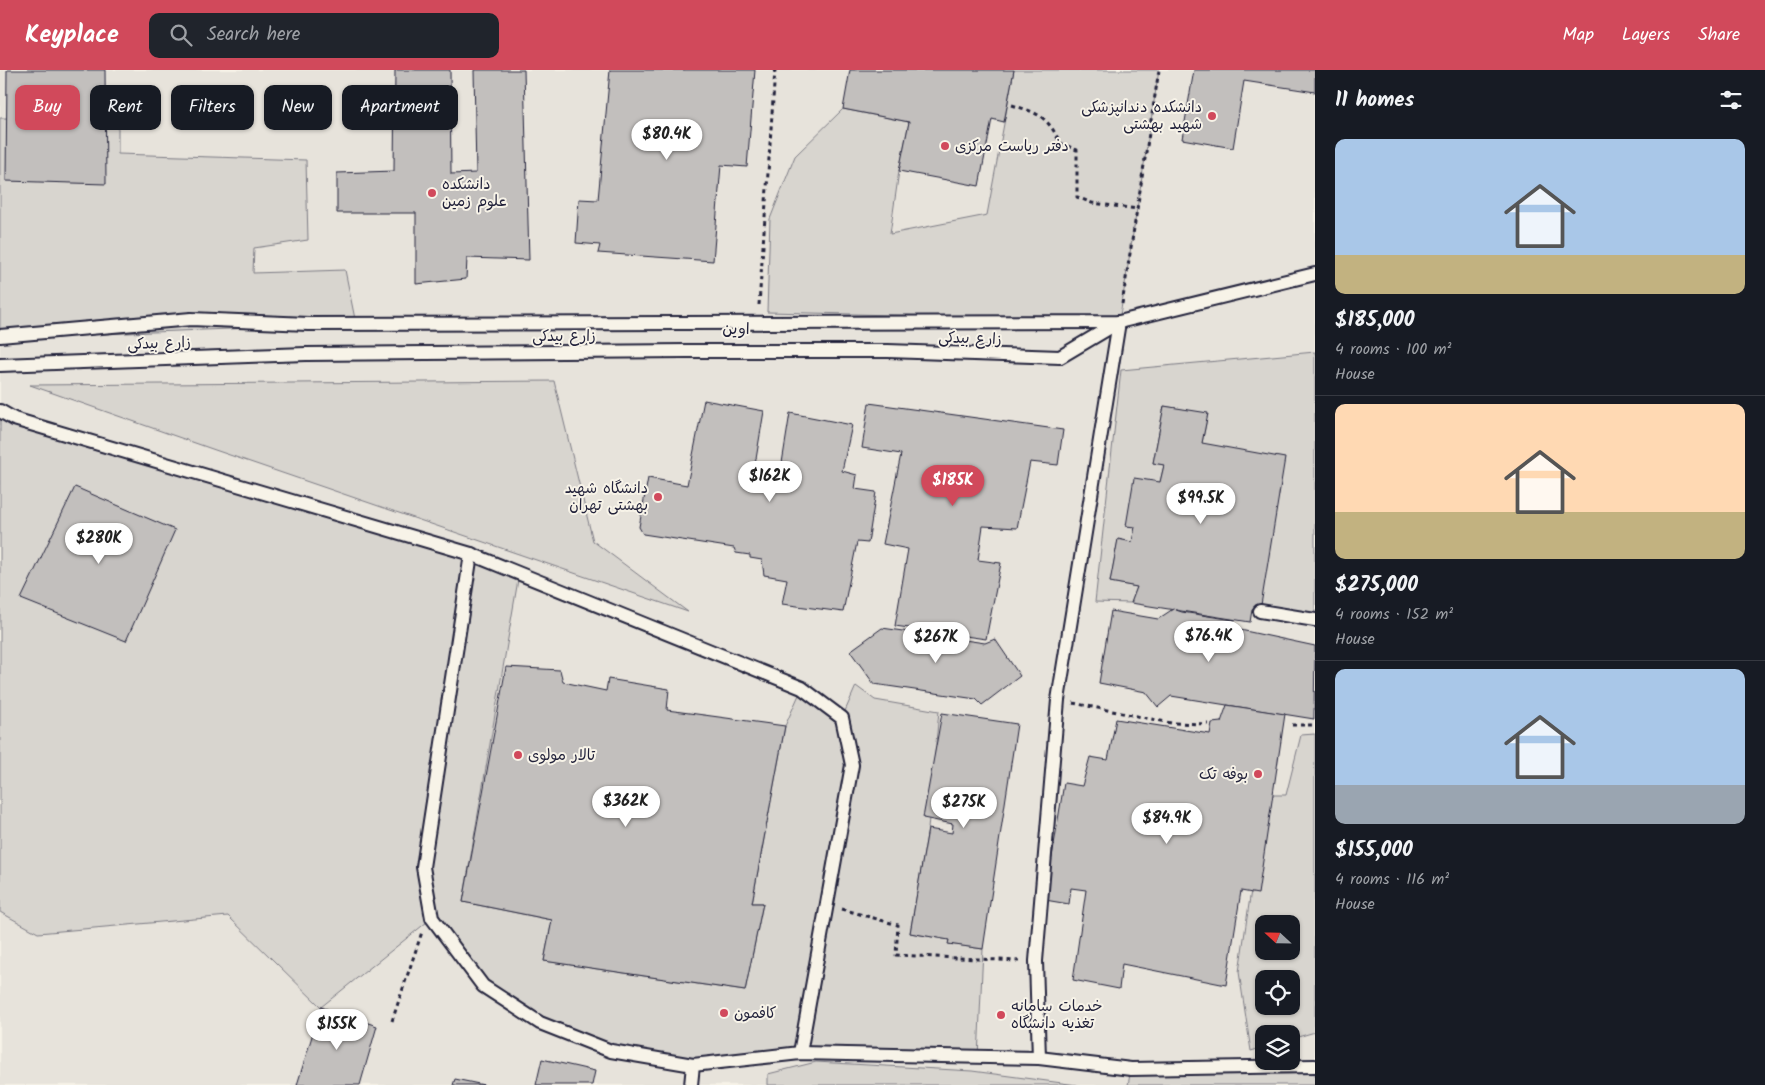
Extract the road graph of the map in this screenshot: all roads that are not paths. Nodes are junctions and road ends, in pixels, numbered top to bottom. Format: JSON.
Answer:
{"nodes":[{"id":1,"x":1315,"y":274,"type":"edge"},
{"id":2,"x":1119,"y":322,"type":"junction"},
{"id":3,"x":0,"y":336,"type":"edge"},
{"id":4,"x":0,"y":365,"type":"edge"},
{"id":5,"x":0,"y":411,"type":"edge"},
{"id":6,"x":471,"y":554,"type":"junction"},
{"id":7,"x":1260,"y":611,"type":"dead end"},
{"id":8,"x":1315,"y":620,"type":"edge"},
{"id":9,"x":800,"y":1054,"type":"junction"},
{"id":10,"x":1039,"y":1058,"type":"junction"},
{"id":11,"x":693,"y":1065,"type":"junction"},
{"id":12,"x":1315,"y":1066,"type":"edge"},
{"id":13,"x":691,"y":1085,"type":"edge"}],
"edges":[{"from":1,"to":2,"type":"lane","name":"زارع بیدکی"},
{"from":2,"to":3,"type":"lane","name":"زارع بیدکی"},
{"from":2,"to":4,"type":"lane","name":"زارع بیدکی"},
{"from":2,"to":10,"type":"lane"},
{"from":5,"to":6,"type":"lane"},
{"from":6,"to":9,"type":"lane"},
{"from":6,"to":11,"type":"lane"},
{"from":7,"to":8,"type":"lane"},
{"from":9,"to":10,"type":"lane"},
{"from":9,"to":11,"type":"lane"},
{"from":10,"to":12,"type":"lane"},
{"from":11,"to":13,"type":"lane"}]}
